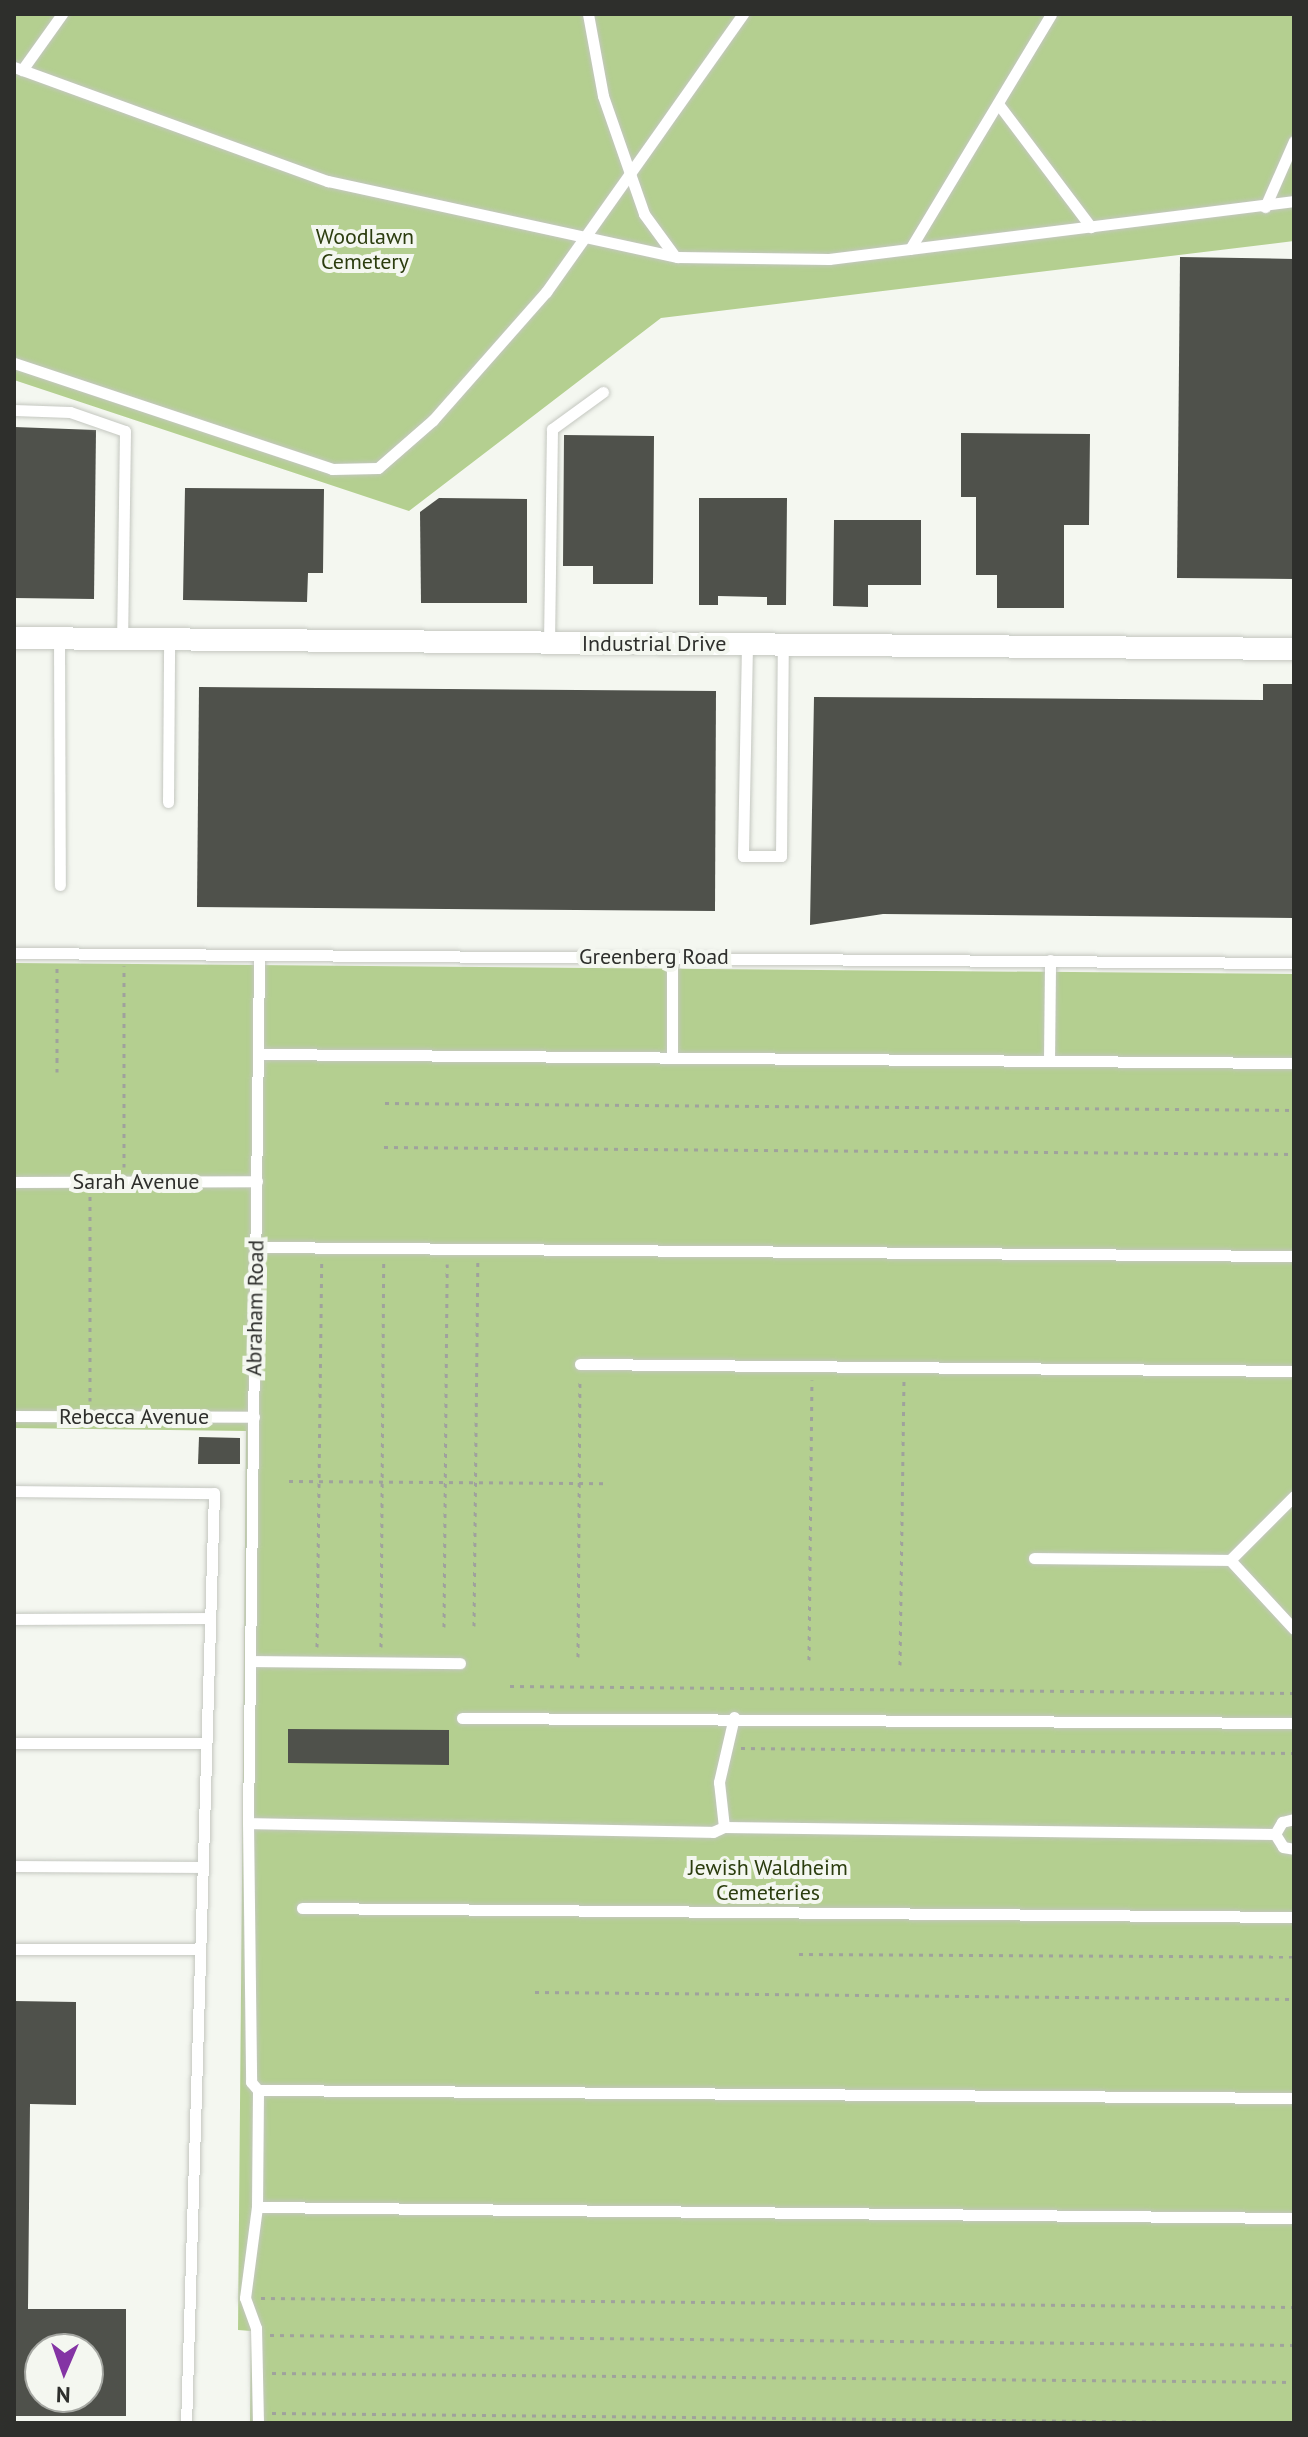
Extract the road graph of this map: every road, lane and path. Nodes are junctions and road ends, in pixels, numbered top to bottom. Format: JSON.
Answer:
{"nodes":[{"id":1,"x":62,"y":14,"type":"edge"},
{"id":2,"x":588,"y":14,"type":"edge"},
{"id":3,"x":743,"y":14,"type":"edge"},
{"id":4,"x":1051,"y":14,"type":"edge"},
{"id":5,"x":18,"y":68,"type":"edge"},
{"id":6,"x":999,"y":105,"type":"junction"},
{"id":7,"x":1294,"y":141,"type":"edge"},
{"id":8,"x":631,"y":178,"type":"junction"},
{"id":9,"x":1294,"y":201,"type":"edge"},
{"id":10,"x":1265,"y":207,"type":"junction"},
{"id":11,"x":1091,"y":227,"type":"junction"},
{"id":12,"x":583,"y":239,"type":"junction"},
{"id":13,"x":910,"y":249,"type":"junction"},
{"id":14,"x":677,"y":257,"type":"junction"},
{"id":15,"x":14,"y":363,"type":"edge"},
{"id":16,"x":603,"y":392,"type":"dead end"},
{"id":17,"x":14,"y":410,"type":"edge"},
{"id":18,"x":14,"y":638,"type":"edge"},
{"id":19,"x":59,"y":638,"type":"junction"},
{"id":20,"x":122,"y":639,"type":"junction"},
{"id":21,"x":169,"y":639,"type":"junction"},
{"id":22,"x":549,"y":643,"type":"junction"},
{"id":23,"x":747,"y":645,"type":"junction"},
{"id":24,"x":783,"y":645,"type":"junction"},
{"id":25,"x":1294,"y":649,"type":"edge"},
{"id":26,"x":168,"y":802,"type":"dead end"},
{"id":27,"x":60,"y":885,"type":"dead end"},
{"id":28,"x":14,"y":953,"type":"edge"},
{"id":29,"x":57,"y":953,"type":"junction"},
{"id":30,"x":124,"y":954,"type":"junction"},
{"id":31,"x":259,"y":955,"type":"junction"},
{"id":32,"x":672,"y":957,"type":"junction"},
{"id":33,"x":1050,"y":960,"type":"junction"},
{"id":34,"x":1294,"y":963,"type":"edge"},
{"id":35,"x":258,"y":1054,"type":"junction"},
{"id":36,"x":672,"y":1058,"type":"junction"},
{"id":37,"x":1049,"y":1061,"type":"junction"},
{"id":38,"x":1294,"y":1063,"type":"edge"},
{"id":39,"x":57,"y":1072,"type":"dead end"},
{"id":40,"x":385,"y":1103,"type":"dead end"},
{"id":41,"x":1294,"y":1110,"type":"edge"},
{"id":42,"x":384,"y":1147,"type":"dead end"},
{"id":43,"x":1294,"y":1154,"type":"edge"},
{"id":44,"x":257,"y":1181,"type":"junction"},
{"id":45,"x":14,"y":1182,"type":"edge"},
{"id":46,"x":89,"y":1182,"type":"junction"},
{"id":47,"x":124,"y":1183,"type":"junction"},
{"id":48,"x":256,"y":1247,"type":"junction"},
{"id":49,"x":322,"y":1247,"type":"junction"},
{"id":50,"x":384,"y":1248,"type":"junction"},
{"id":51,"x":447,"y":1249,"type":"junction"},
{"id":52,"x":478,"y":1249,"type":"junction"},
{"id":53,"x":1294,"y":1256,"type":"edge"},
{"id":54,"x":580,"y":1364,"type":"joint"},
{"id":55,"x":812,"y":1366,"type":"junction"},
{"id":56,"x":904,"y":1367,"type":"junction"},
{"id":57,"x":1294,"y":1371,"type":"edge"},
{"id":58,"x":14,"y":1416,"type":"edge"},
{"id":59,"x":87,"y":1416,"type":"junction"},
{"id":60,"x":254,"y":1417,"type":"junction"},
{"id":61,"x":289,"y":1481,"type":"dead end"},
{"id":62,"x":319,"y":1481,"type":"junction"},
{"id":63,"x":382,"y":1482,"type":"junction"},
{"id":64,"x":445,"y":1482,"type":"junction"},
{"id":65,"x":476,"y":1483,"type":"junction"},
{"id":66,"x":579,"y":1483,"type":"junction"},
{"id":67,"x":608,"y":1483,"type":"dead end"},
{"id":68,"x":14,"y":1491,"type":"edge"},
{"id":69,"x":1294,"y":1496,"type":"edge"},
{"id":70,"x":1034,"y":1558,"type":"dead end"},
{"id":71,"x":1230,"y":1560,"type":"junction"},
{"id":72,"x":210,"y":1618,"type":"junction"},
{"id":73,"x":14,"y":1619,"type":"edge"},
{"id":74,"x":474,"y":1626,"type":"dead end"},
{"id":75,"x":444,"y":1627,"type":"dead end"},
{"id":76,"x":1294,"y":1629,"type":"edge"},
{"id":77,"x":317,"y":1647,"type":"dead end"},
{"id":78,"x":578,"y":1657,"type":"dead end"},
{"id":79,"x":809,"y":1660,"type":"dead end"},
{"id":80,"x":253,"y":1661,"type":"junction"},
{"id":81,"x":381,"y":1662,"type":"junction"},
{"id":82,"x":460,"y":1663,"type":"dead end"},
{"id":83,"x":900,"y":1665,"type":"dead end"},
{"id":84,"x":510,"y":1686,"type":"dead end"},
{"id":85,"x":1294,"y":1693,"type":"edge"},
{"id":86,"x":734,"y":1717,"type":"junction"},
{"id":87,"x":462,"y":1718,"type":"dead end"},
{"id":88,"x":1294,"y":1723,"type":"edge"},
{"id":89,"x":14,"y":1743,"type":"edge"},
{"id":90,"x":206,"y":1743,"type":"junction"},
{"id":91,"x":725,"y":1748,"type":"junction"},
{"id":92,"x":1294,"y":1753,"type":"edge"},
{"id":93,"x":1294,"y":1819,"type":"edge"},
{"id":94,"x":248,"y":1823,"type":"junction"},
{"id":95,"x":724,"y":1827,"type":"junction"},
{"id":96,"x":1275,"y":1834,"type":"junction"},
{"id":97,"x":1294,"y":1849,"type":"edge"},
{"id":98,"x":14,"y":1866,"type":"edge"},
{"id":99,"x":202,"y":1867,"type":"junction"},
{"id":100,"x":302,"y":1908,"type":"dead end"},
{"id":101,"x":1294,"y":1917,"type":"edge"},
{"id":102,"x":14,"y":1949,"type":"edge"},
{"id":103,"x":200,"y":1949,"type":"junction"},
{"id":104,"x":799,"y":1954,"type":"dead end"},
{"id":105,"x":1294,"y":1957,"type":"edge"},
{"id":106,"x":535,"y":1992,"type":"dead end"},
{"id":107,"x":1294,"y":1999,"type":"edge"},
{"id":108,"x":258,"y":2090,"type":"junction"},
{"id":109,"x":1294,"y":2098,"type":"edge"},
{"id":110,"x":257,"y":2207,"type":"junction"},
{"id":111,"x":1294,"y":2218,"type":"edge"},
{"id":112,"x":245,"y":2298,"type":"junction"},
{"id":113,"x":1294,"y":2307,"type":"edge"},
{"id":114,"x":257,"y":2335,"type":"junction"},
{"id":115,"x":1294,"y":2345,"type":"edge"},
{"id":116,"x":257,"y":2373,"type":"junction"},
{"id":117,"x":1294,"y":2382,"type":"edge"},
{"id":118,"x":257,"y":2418,"type":"edge"},
{"id":119,"x":186,"y":2423,"type":"edge"},
{"id":120,"x":1294,"y":2423,"type":"edge"}],
"edges":[{"from":1,"to":5,"type":"lane"},
{"from":2,"to":8,"type":"lane"},
{"from":3,"to":8,"type":"lane"},
{"from":4,"to":6,"type":"lane"},
{"from":5,"to":12,"type":"lane"},
{"from":6,"to":11,"type":"lane"},
{"from":6,"to":13,"type":"lane"},
{"from":7,"to":10,"type":"lane"},
{"from":8,"to":12,"type":"lane"},
{"from":8,"to":14,"type":"lane"},
{"from":9,"to":10,"type":"lane"},
{"from":10,"to":11,"type":"lane"},
{"from":11,"to":13,"type":"lane"},
{"from":12,"to":14,"type":"lane"},
{"from":12,"to":15,"type":"lane"},
{"from":13,"to":14,"type":"lane"},
{"from":16,"to":22,"type":"lane"},
{"from":17,"to":20,"type":"lane"},
{"from":18,"to":19,"type":"street","name":"Industrial Drive"},
{"from":19,"to":20,"type":"street","name":"Industrial Drive"},
{"from":19,"to":27,"type":"lane"},
{"from":20,"to":21,"type":"street","name":"Industrial Drive"},
{"from":21,"to":22,"type":"street","name":"Industrial Drive"},
{"from":21,"to":26,"type":"lane"},
{"from":22,"to":23,"type":"street","name":"Industrial Drive"},
{"from":23,"to":24,"type":"street","name":"Industrial Drive"},
{"from":23,"to":24,"type":"lane"},
{"from":24,"to":25,"type":"street","name":"Industrial Drive"},
{"from":28,"to":29,"type":"lane","name":"Greenberg Road"},
{"from":29,"to":30,"type":"lane","name":"Greenberg Road"},
{"from":29,"to":39,"type":"path"},
{"from":30,"to":31,"type":"lane","name":"Greenberg Road"},
{"from":30,"to":47,"type":"path"},
{"from":31,"to":32,"type":"lane","name":"Greenberg Road"},
{"from":31,"to":35,"type":"lane","name":"Abraham Road"},
{"from":32,"to":33,"type":"lane","name":"Greenberg Road"},
{"from":32,"to":36,"type":"lane"},
{"from":33,"to":34,"type":"lane","name":"Greenberg Road"},
{"from":33,"to":37,"type":"lane"},
{"from":35,"to":36,"type":"lane"},
{"from":35,"to":44,"type":"lane","name":"Abraham Road"},
{"from":36,"to":37,"type":"lane"},
{"from":37,"to":38,"type":"lane"},
{"from":40,"to":41,"type":"path"},
{"from":42,"to":43,"type":"path"},
{"from":44,"to":47,"type":"lane","name":"Sarah Avenue"},
{"from":44,"to":48,"type":"lane","name":"Abraham Road"},
{"from":45,"to":46,"type":"lane","name":"Sarah Avenue"},
{"from":46,"to":47,"type":"lane","name":"Sarah Avenue"},
{"from":46,"to":59,"type":"path"},
{"from":48,"to":49,"type":"lane"},
{"from":48,"to":60,"type":"lane","name":"Abraham Road"},
{"from":49,"to":50,"type":"lane"},
{"from":49,"to":62,"type":"path"},
{"from":50,"to":51,"type":"lane"},
{"from":50,"to":63,"type":"path"},
{"from":51,"to":52,"type":"lane"},
{"from":51,"to":64,"type":"path"},
{"from":52,"to":53,"type":"lane"},
{"from":52,"to":65,"type":"path"},
{"from":54,"to":55,"type":"lane"},
{"from":54,"to":66,"type":"path"},
{"from":55,"to":56,"type":"lane"},
{"from":55,"to":79,"type":"path"},
{"from":56,"to":57,"type":"lane"},
{"from":56,"to":83,"type":"path"},
{"from":58,"to":59,"type":"lane","name":"Rebecca Avenue"},
{"from":59,"to":60,"type":"lane","name":"Rebecca Avenue"},
{"from":60,"to":80,"type":"lane","name":"Abraham Road"},
{"from":61,"to":62,"type":"path"},
{"from":62,"to":63,"type":"path"},
{"from":62,"to":77,"type":"path"},
{"from":63,"to":64,"type":"path"},
{"from":63,"to":81,"type":"path"},
{"from":64,"to":65,"type":"path"},
{"from":64,"to":75,"type":"path"},
{"from":65,"to":66,"type":"path"},
{"from":65,"to":74,"type":"path"},
{"from":66,"to":67,"type":"path"},
{"from":66,"to":78,"type":"path"},
{"from":68,"to":72,"type":"lane"},
{"from":69,"to":71,"type":"lane"},
{"from":70,"to":71,"type":"lane"},
{"from":71,"to":76,"type":"lane"},
{"from":72,"to":73,"type":"lane"},
{"from":72,"to":90,"type":"lane"},
{"from":80,"to":81,"type":"lane"},
{"from":80,"to":94,"type":"lane","name":"Abraham Road"},
{"from":81,"to":82,"type":"lane"},
{"from":84,"to":85,"type":"path"},
{"from":86,"to":87,"type":"lane"},
{"from":86,"to":88,"type":"lane"},
{"from":86,"to":91,"type":"lane"},
{"from":89,"to":90,"type":"lane"},
{"from":90,"to":99,"type":"lane"},
{"from":91,"to":92,"type":"path"},
{"from":91,"to":95,"type":"lane"},
{"from":93,"to":96,"type":"lane"},
{"from":94,"to":95,"type":"lane"},
{"from":94,"to":108,"type":"lane","name":"Abraham Road"},
{"from":95,"to":96,"type":"lane"},
{"from":96,"to":97,"type":"lane"},
{"from":98,"to":99,"type":"lane"},
{"from":99,"to":103,"type":"lane"},
{"from":100,"to":101,"type":"lane"},
{"from":102,"to":103,"type":"lane"},
{"from":103,"to":119,"type":"lane"},
{"from":104,"to":105,"type":"path"},
{"from":106,"to":107,"type":"path"},
{"from":108,"to":109,"type":"lane"},
{"from":108,"to":110,"type":"lane","name":"Abraham Road"},
{"from":110,"to":111,"type":"lane"},
{"from":110,"to":112,"type":"lane","name":"Abraham Road"},
{"from":112,"to":113,"type":"path"},
{"from":112,"to":114,"type":"lane"},
{"from":114,"to":115,"type":"path"},
{"from":114,"to":116,"type":"lane"},
{"from":116,"to":117,"type":"path"},
{"from":116,"to":118,"type":"lane"},
{"from":118,"to":120,"type":"path"}]}
